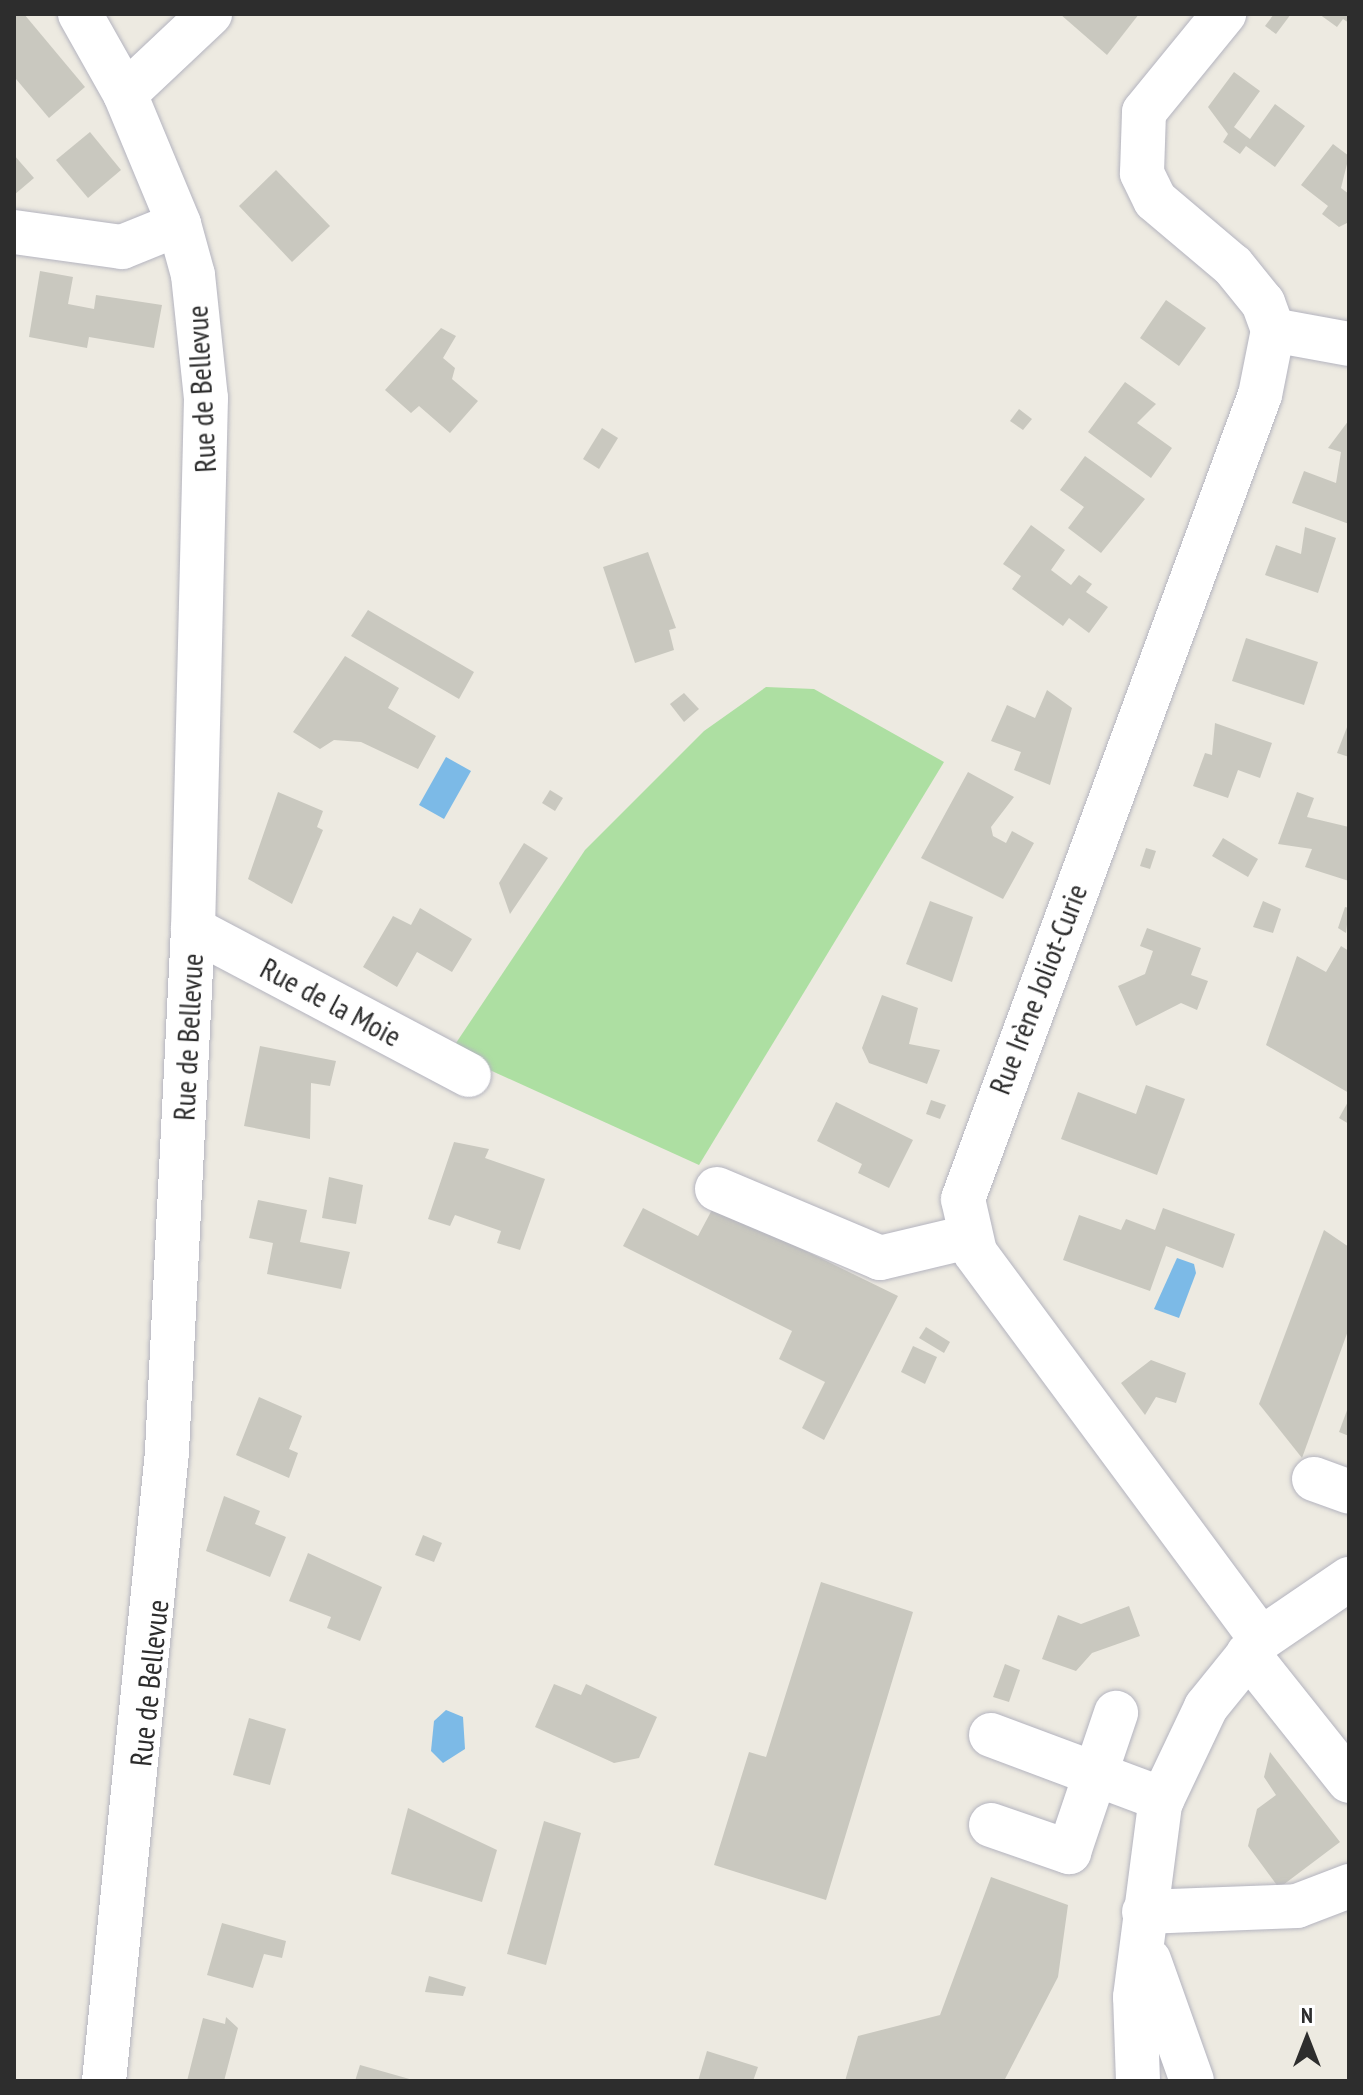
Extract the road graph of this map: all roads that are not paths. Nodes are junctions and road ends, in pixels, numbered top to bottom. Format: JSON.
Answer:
{"nodes":[{"id":1,"x":80,"y":14,"type":"edge"},
{"id":2,"x":210,"y":14,"type":"edge"},
{"id":3,"x":1214,"y":17,"type":"edge"},
{"id":4,"x":125,"y":94,"type":"junction"},
{"id":5,"x":179,"y":224,"type":"junction"},
{"id":6,"x":14,"y":232,"type":"edge"},
{"id":7,"x":1273,"y":330,"type":"junction"},
{"id":8,"x":1349,"y":344,"type":"edge"},
{"id":9,"x":193,"y":929,"type":"junction"},
{"id":10,"x":469,"y":1075,"type":"dead end"},
{"id":11,"x":717,"y":1189,"type":"dead end"},
{"id":12,"x":968,"y":1237,"type":"junction"},
{"id":13,"x":1349,"y":1579,"type":"edge"},
{"id":14,"x":1254,"y":1646,"type":"junction"},
{"id":15,"x":1116,"y":1713,"type":"dead end"},
{"id":16,"x":991,"y":1735,"type":"dead end"},
{"id":17,"x":1096,"y":1775,"type":"junction"},
{"id":18,"x":1349,"y":1781,"type":"edge"},
{"id":19,"x":1162,"y":1799,"type":"junction"},
{"id":20,"x":991,"y":1825,"type":"dead end"},
{"id":21,"x":1349,"y":1886,"type":"edge"},
{"id":22,"x":1144,"y":1927,"type":"junction"},
{"id":23,"x":104,"y":2081,"type":"edge"},
{"id":24,"x":1138,"y":2081,"type":"edge"},
{"id":25,"x":1192,"y":2081,"type":"edge"}],
"edges":[{"from":1,"to":4,"type":"street","name":"Rue de Bellevue"},
{"from":2,"to":4,"type":"street"},
{"from":3,"to":7,"type":"street"},
{"from":4,"to":5,"type":"street","name":"Rue de Bellevue"},
{"from":5,"to":6,"type":"street"},
{"from":5,"to":9,"type":"street","name":"Rue de Bellevue"},
{"from":7,"to":8,"type":"street"},
{"from":7,"to":12,"type":"street","name":"Rue Irène Joliot-Curie"},
{"from":9,"to":10,"type":"street","name":"Rue de la Moie"},
{"from":9,"to":23,"type":"street","name":"Rue de Bellevue"},
{"from":11,"to":12,"type":"street"},
{"from":12,"to":14,"type":"street","name":"Rue Irène Joliot-Curie"},
{"from":13,"to":14,"type":"street"},
{"from":14,"to":18,"type":"street","name":"Rue Irène Joliot-Curie"},
{"from":14,"to":19,"type":"street"},
{"from":15,"to":17,"type":"street"},
{"from":16,"to":17,"type":"street"},
{"from":17,"to":19,"type":"street"},
{"from":17,"to":20,"type":"street"},
{"from":19,"to":22,"type":"street"},
{"from":21,"to":22,"type":"street"},
{"from":22,"to":24,"type":"street"},
{"from":22,"to":25,"type":"street"}]}
